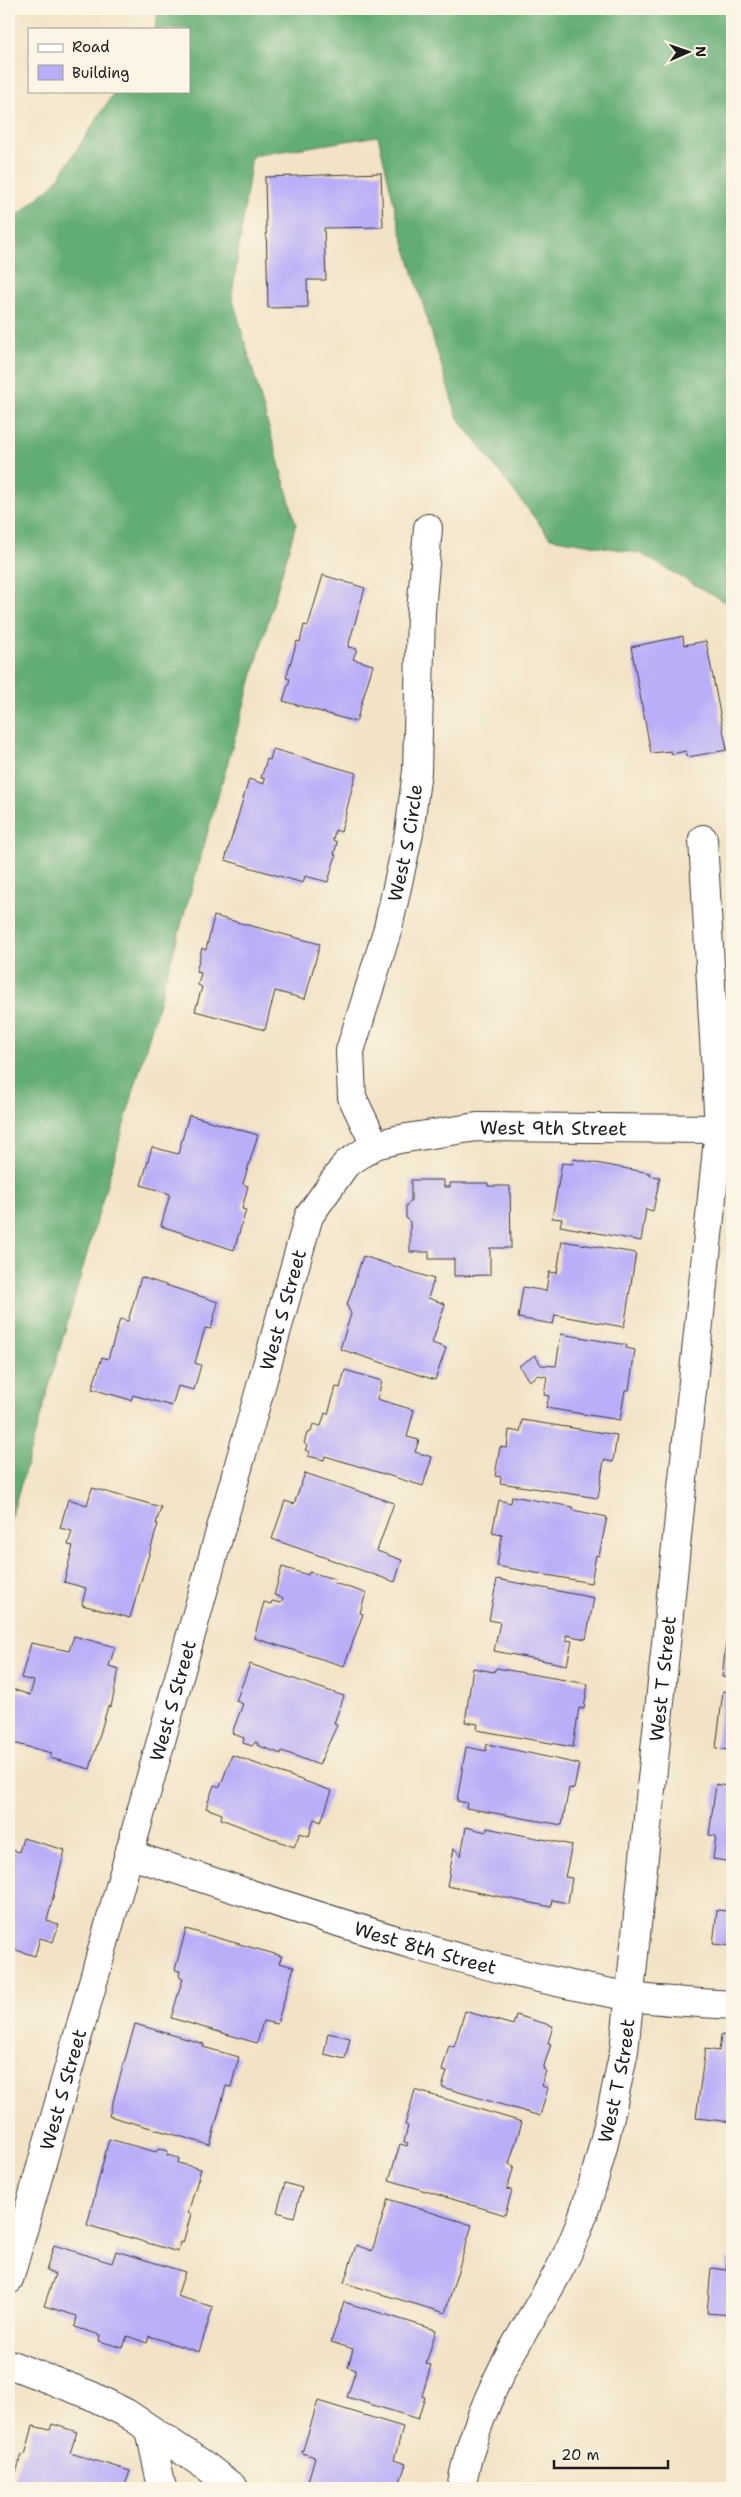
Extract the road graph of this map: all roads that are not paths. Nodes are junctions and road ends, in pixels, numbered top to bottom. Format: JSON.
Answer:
{"nodes":[{"id":1,"x":428,"y":528,"type":"dead end"},
{"id":2,"x":703,"y":839,"type":"dead end"},
{"id":3,"x":726,"y":1127,"type":"edge"},
{"id":4,"x":375,"y":1145,"type":"junction"},
{"id":5,"x":128,"y":1854,"type":"junction"},
{"id":6,"x":628,"y":1996,"type":"junction"},
{"id":7,"x":732,"y":2005,"type":"edge"},
{"id":8,"x":9,"y":2280,"type":"edge"},
{"id":9,"x":9,"y":2364,"type":"edge"},
{"id":10,"x":150,"y":2430,"type":"junction"},
{"id":11,"x":162,"y":2488,"type":"edge"},
{"id":12,"x":234,"y":2488,"type":"edge"},
{"id":13,"x":461,"y":2488,"type":"edge"}],
"edges":[{"from":1,"to":4,"type":"street","name":"West S Circle"},
{"from":2,"to":3,"type":"street","name":"West T Street"},
{"from":3,"to":4,"type":"street","name":"West 9th Street"},
{"from":3,"to":6,"type":"street","name":"West T Street"},
{"from":4,"to":5,"type":"street","name":"West S Street"},
{"from":5,"to":6,"type":"street","name":"West 8th Street"},
{"from":5,"to":8,"type":"street","name":"West S Street"},
{"from":6,"to":7,"type":"street","name":"West 8th Street"},
{"from":6,"to":13,"type":"street","name":"West T Street"},
{"from":9,"to":10,"type":"street"},
{"from":10,"to":11,"type":"street"},
{"from":10,"to":12,"type":"street"}]}
